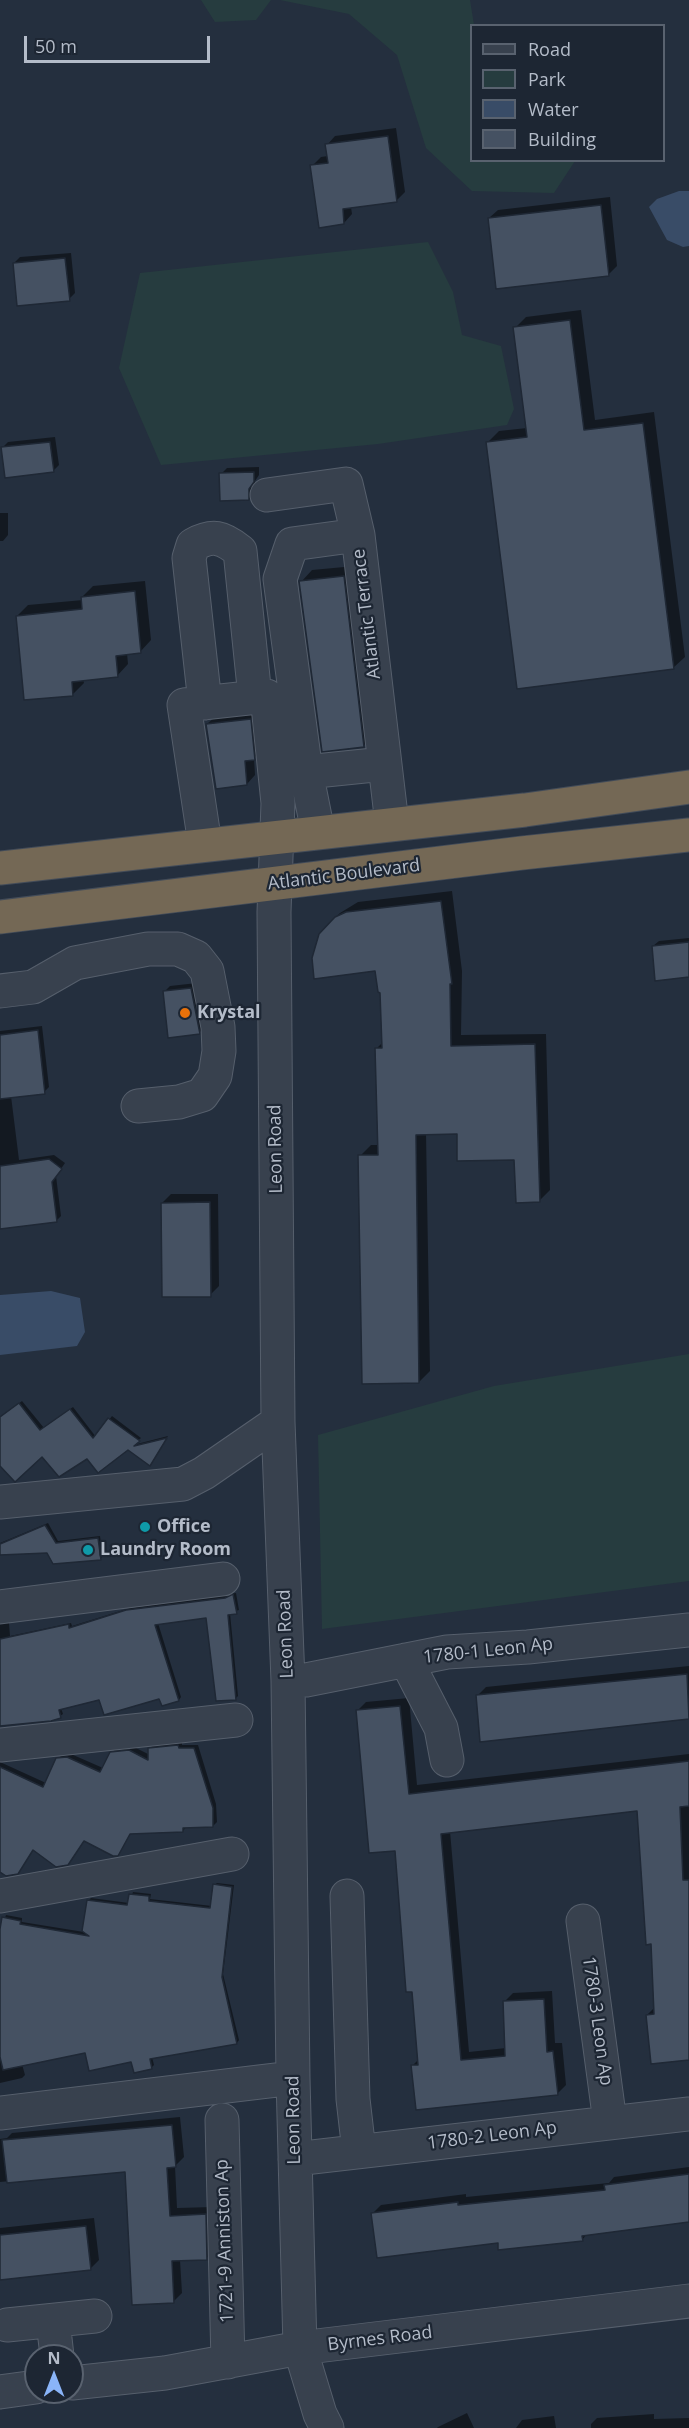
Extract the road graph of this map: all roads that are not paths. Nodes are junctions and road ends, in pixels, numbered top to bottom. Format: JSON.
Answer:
{"nodes":[{"id":1,"x":267,"y":495,"type":"dead end"},
{"id":2,"x":358,"y":535,"type":"junction"},
{"id":3,"x":292,"y":544,"type":"junction"},
{"id":4,"x":240,"y":551,"type":"junction"},
{"id":5,"x":255,"y":697,"type":"junction"},
{"id":6,"x":205,"y":703,"type":"junction"},
{"id":7,"x":384,"y":764,"type":"junction"},
{"id":8,"x":306,"y":772,"type":"junction"},
{"id":9,"x":689,"y":787,"type":"edge"},
{"id":10,"x":392,"y":824,"type":"junction"},
{"id":11,"x":318,"y":832,"type":"junction"},
{"id":12,"x":689,"y":835,"type":"edge"},
{"id":13,"x":276,"y":837,"type":"junction"},
{"id":14,"x":204,"y":844,"type":"junction"},
{"id":15,"x":0,"y":868,"type":"edge"},
{"id":16,"x":275,"y":884,"type":"junction"},
{"id":17,"x":0,"y":916,"type":"edge"},
{"id":18,"x":0,"y":991,"type":"edge"},
{"id":19,"x":138,"y":1106,"type":"dead end"},
{"id":20,"x":278,"y":1422,"type":"junction"},
{"id":21,"x":0,"y":1502,"type":"edge"},
{"id":22,"x":223,"y":1579,"type":"dead end"},
{"id":23,"x":0,"y":1607,"type":"edge"},
{"id":24,"x":689,"y":1630,"type":"edge"},
{"id":25,"x":406,"y":1660,"type":"junction"},
{"id":26,"x":288,"y":1681,"type":"junction"},
{"id":27,"x":236,"y":1720,"type":"dead end"},
{"id":28,"x":0,"y":1745,"type":"edge"},
{"id":29,"x":447,"y":1760,"type":"dead end"},
{"id":30,"x":232,"y":1854,"type":"dead end"},
{"id":31,"x":0,"y":1896,"type":"edge"},
{"id":32,"x":347,"y":1896,"type":"dead end"},
{"id":33,"x":583,"y":1921,"type":"dead end"},
{"id":34,"x":293,"y":2078,"type":"junction"},
{"id":35,"x":0,"y":2113,"type":"edge"},
{"id":36,"x":689,"y":2114,"type":"edge"},
{"id":37,"x":222,"y":2120,"type":"dead end"},
{"id":38,"x":610,"y":2122,"type":"junction"},
{"id":39,"x":359,"y":2151,"type":"junction"},
{"id":40,"x":295,"y":2159,"type":"junction"},
{"id":41,"x":689,"y":2301,"type":"edge"},
{"id":42,"x":95,"y":2316,"type":"dead end"},
{"id":43,"x":53,"y":2320,"type":"junction"},
{"id":44,"x":7,"y":2325,"type":"dead end"},
{"id":45,"x":56,"y":2344,"type":"edge"},
{"id":46,"x":300,"y":2348,"type":"junction"},
{"id":47,"x":228,"y":2362,"type":"junction"},
{"id":48,"x":84,"y":2382,"type":"edge"},
{"id":49,"x":24,"y":2389,"type":"edge"},
{"id":50,"x":0,"y":2392,"type":"edge"},
{"id":51,"x":327,"y":2428,"type":"edge"}],
"edges":[{"from":1,"to":2,"type":"street","name":"Atlantic Terrace"},
{"from":2,"to":3,"type":"street"},
{"from":2,"to":7,"type":"street","name":"Atlantic Terrace"},
{"from":3,"to":4,"type":"street"},
{"from":3,"to":8,"type":"street"},
{"from":4,"to":5,"type":"street"},
{"from":4,"to":6,"type":"street"},
{"from":5,"to":6,"type":"street"},
{"from":5,"to":13,"type":"street","name":"Leon Road"},
{"from":6,"to":14,"type":"street"},
{"from":7,"to":8,"type":"street"},
{"from":7,"to":10,"type":"street","name":"Atlantic Terrace"},
{"from":8,"to":11,"type":"street"},
{"from":9,"to":10,"type":"highway"},
{"from":10,"to":11,"type":"highway"},
{"from":11,"to":13,"type":"highway"},
{"from":12,"to":16,"type":"highway","name":"Atlantic Boulevard"},
{"from":13,"to":14,"type":"highway"},
{"from":13,"to":16,"type":"street","name":"Leon Road"},
{"from":14,"to":15,"type":"highway"},
{"from":16,"to":17,"type":"highway","name":"Atlantic Boulevard"},
{"from":16,"to":20,"type":"street","name":"Leon Road"},
{"from":18,"to":19,"type":"street"},
{"from":20,"to":21,"type":"street"},
{"from":20,"to":26,"type":"street","name":"Leon Road"},
{"from":22,"to":23,"type":"street"},
{"from":24,"to":25,"type":"street","name":"1780-1 Leon Ap"},
{"from":25,"to":26,"type":"street","name":"1780-1 Leon Ap"},
{"from":25,"to":29,"type":"street"},
{"from":26,"to":34,"type":"street","name":"Leon Road"},
{"from":27,"to":28,"type":"street"},
{"from":30,"to":31,"type":"street"},
{"from":32,"to":39,"type":"street"},
{"from":33,"to":38,"type":"street","name":"1780-3 Leon Ap"},
{"from":34,"to":35,"type":"street"},
{"from":34,"to":40,"type":"street","name":"Leon Road"},
{"from":36,"to":38,"type":"street","name":"1780-2 Leon Ap"},
{"from":37,"to":47,"type":"street","name":"1721-9 Anniston Ap"},
{"from":38,"to":39,"type":"street","name":"1780-2 Leon Ap"},
{"from":39,"to":40,"type":"street","name":"1780-2 Leon Ap"},
{"from":40,"to":46,"type":"street","name":"Leon Road"},
{"from":41,"to":46,"type":"street","name":"Byrnes Road"},
{"from":42,"to":43,"type":"street"},
{"from":43,"to":44,"type":"street"},
{"from":43,"to":45,"type":"street"},
{"from":46,"to":47,"type":"street","name":"Byrnes Road"},
{"from":46,"to":51,"type":"street","name":"Leon Road"},
{"from":47,"to":48,"type":"street","name":"Byrnes Road"},
{"from":49,"to":50,"type":"street"}]}
